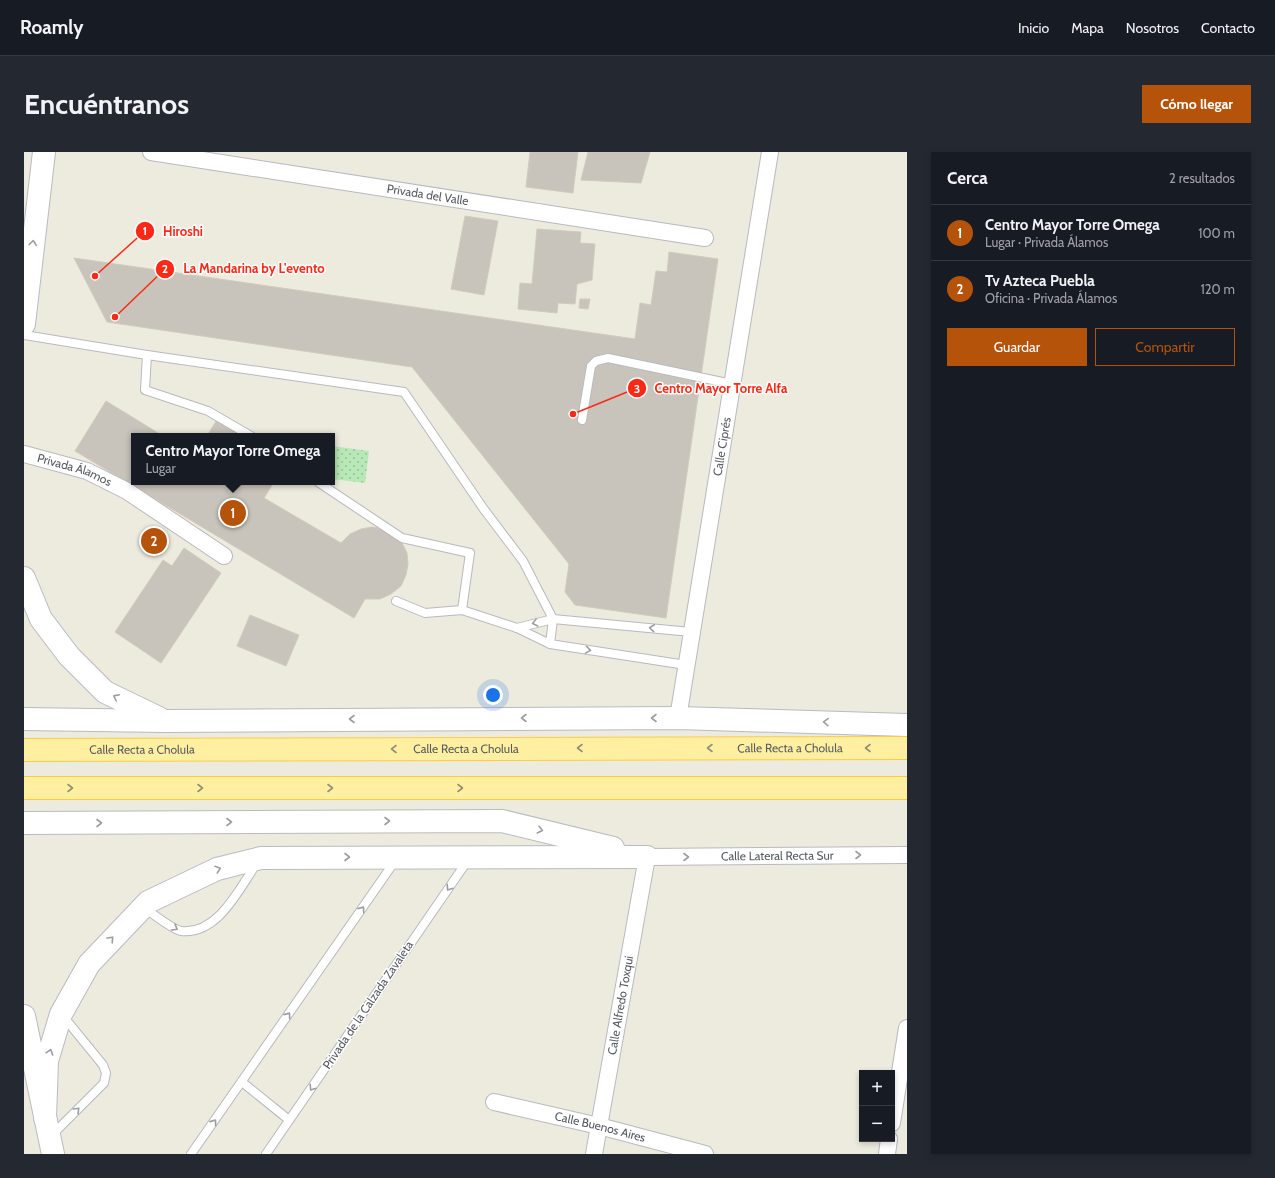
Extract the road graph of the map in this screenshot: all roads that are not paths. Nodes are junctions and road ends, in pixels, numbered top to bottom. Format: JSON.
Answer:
{"nodes":[{"id":1,"x":44,"y":152,"type":"edge"},
{"id":2,"x":151,"y":152,"type":"edge"},
{"id":3,"x":770,"y":152,"type":"edge"},
{"id":4,"x":705,"y":238,"type":"dead end"},
{"id":5,"x":24,"y":324,"type":"edge"},
{"id":6,"x":24,"y":336,"type":"edge"},
{"id":7,"x":147,"y":355,"type":"junction"},
{"id":8,"x":732,"y":384,"type":"junction"},
{"id":9,"x":582,"y":420,"type":"dead end"},
{"id":10,"x":246,"y":433,"type":"edge"},
{"id":11,"x":24,"y":454,"type":"edge"},
{"id":12,"x":322,"y":485,"type":"edge"},
{"id":13,"x":224,"y":556,"type":"dead end"},
{"id":14,"x":24,"y":578,"type":"edge"},
{"id":15,"x":396,"y":601,"type":"dead end"},
{"id":16,"x":462,"y":610,"type":"junction"},
{"id":17,"x":553,"y":619,"type":"junction"},
{"id":18,"x":517,"y":628,"type":"junction"},
{"id":19,"x":691,"y":632,"type":"junction"},
{"id":20,"x":550,"y":644,"type":"junction"},
{"id":21,"x":686,"y":665,"type":"junction"},
{"id":22,"x":678,"y":718,"type":"junction"},
{"id":23,"x":27,"y":719,"type":"edge"},
{"id":24,"x":164,"y":721,"type":"junction"},
{"id":25,"x":907,"y":725,"type":"edge"},
{"id":26,"x":907,"y":748,"type":"edge"},
{"id":27,"x":27,"y":750,"type":"edge"},
{"id":28,"x":28,"y":788,"type":"edge"},
{"id":29,"x":907,"y":788,"type":"edge"},
{"id":30,"x":28,"y":823,"type":"edge"},
{"id":31,"x":907,"y":855,"type":"edge"},
{"id":32,"x":471,"y":856,"type":"junction"},
{"id":33,"x":398,"y":857,"type":"junction"},
{"id":34,"x":647,"y":857,"type":"junction"},
{"id":35,"x":261,"y":858,"type":"junction"},
{"id":36,"x":142,"y":907,"type":"junction"},
{"id":37,"x":61,"y":1014,"type":"junction"},
{"id":38,"x":24,"y":1016,"type":"edge"},
{"id":39,"x":907,"y":1028,"type":"edge"},
{"id":40,"x":242,"y":1082,"type":"junction"},
{"id":41,"x":494,"y":1102,"type":"dead end"},
{"id":42,"x":895,"y":1106,"type":"edge"},
{"id":43,"x":289,"y":1120,"type":"junction"},
{"id":44,"x":599,"y":1126,"type":"junction"},
{"id":45,"x":49,"y":1137,"type":"edge"},
{"id":46,"x":889,"y":1142,"type":"edge"},
{"id":47,"x":191,"y":1154,"type":"edge"},
{"id":48,"x":266,"y":1154,"type":"edge"},
{"id":49,"x":594,"y":1154,"type":"edge"},
{"id":50,"x":705,"y":1154,"type":"edge"},
{"id":51,"x":887,"y":1154,"type":"edge"}],
"edges":[{"from":5,"to":1,"type":"main road","one_way":true},
{"from":2,"to":4,"type":"street","name":"Privada del Valle"},
{"from":3,"to":8,"type":"street","name":"Calle Ciprés"},
{"from":6,"to":7,"type":"lane"},
{"from":7,"to":10,"type":"lane"},
{"from":7,"to":17,"type":"lane"},
{"from":8,"to":9,"type":"lane"},
{"from":8,"to":19,"type":"street","name":"Calle Ciprés"},
{"from":11,"to":13,"type":"street","name":"Privada Álamos"},
{"from":12,"to":16,"type":"lane"},
{"from":24,"to":14,"type":"main road","one_way":true},
{"from":15,"to":16,"type":"lane"},
{"from":16,"to":18,"type":"lane"},
{"from":17,"to":18,"type":"lane","one_way":true},
{"from":19,"to":17,"type":"lane","one_way":true},
{"from":17,"to":20,"type":"lane"},
{"from":18,"to":20,"type":"lane"},
{"from":19,"to":21,"type":"street","name":"Calle Ciprés"},
{"from":20,"to":21,"type":"lane","one_way":true},
{"from":21,"to":22,"type":"street","name":"Calle Ciprés"},
{"from":22,"to":24,"type":"main road","one_way":true},
{"from":25,"to":22,"type":"main road","one_way":true},
{"from":23,"to":24,"type":"main road"},
{"from":26,"to":27,"type":"main road","name":"Calle Recta a Cholula","one_way":true},
{"from":28,"to":29,"type":"main road","one_way":true},
{"from":30,"to":34,"type":"main road","one_way":true},
{"from":34,"to":31,"type":"street","name":"Calle Lateral Recta Sur","one_way":true},
{"from":32,"to":33,"type":"main road"},
{"from":32,"to":34,"type":"main road"},
{"from":32,"to":43,"type":"lane","name":"Privada de la Calzada Zavaleta","one_way":true},
{"from":35,"to":33,"type":"main road","one_way":true},
{"from":40,"to":33,"type":"lane","one_way":true},
{"from":34,"to":44,"type":"street","name":"Calle Alfredo Toxqui"},
{"from":36,"to":35,"type":"main road","one_way":true},
{"from":36,"to":35,"type":"lane","one_way":true},
{"from":37,"to":36,"type":"main road","one_way":true},
{"from":45,"to":37,"type":"main road","one_way":true},
{"from":45,"to":37,"type":"lane","one_way":true},
{"from":38,"to":45,"type":"main road"},
{"from":39,"to":42,"type":"street"},
{"from":40,"to":43,"type":"lane"},
{"from":47,"to":40,"type":"lane","one_way":true},
{"from":41,"to":44,"type":"street","name":"Calle Buenos Aires"},
{"from":43,"to":48,"type":"lane","name":"Privada de la Calzada Zavaleta"},
{"from":44,"to":49,"type":"street","name":"Calle Alfredo Toxqui"},
{"from":44,"to":50,"type":"street","name":"Calle Buenos Aires"},
{"from":46,"to":51,"type":"street"}]}
